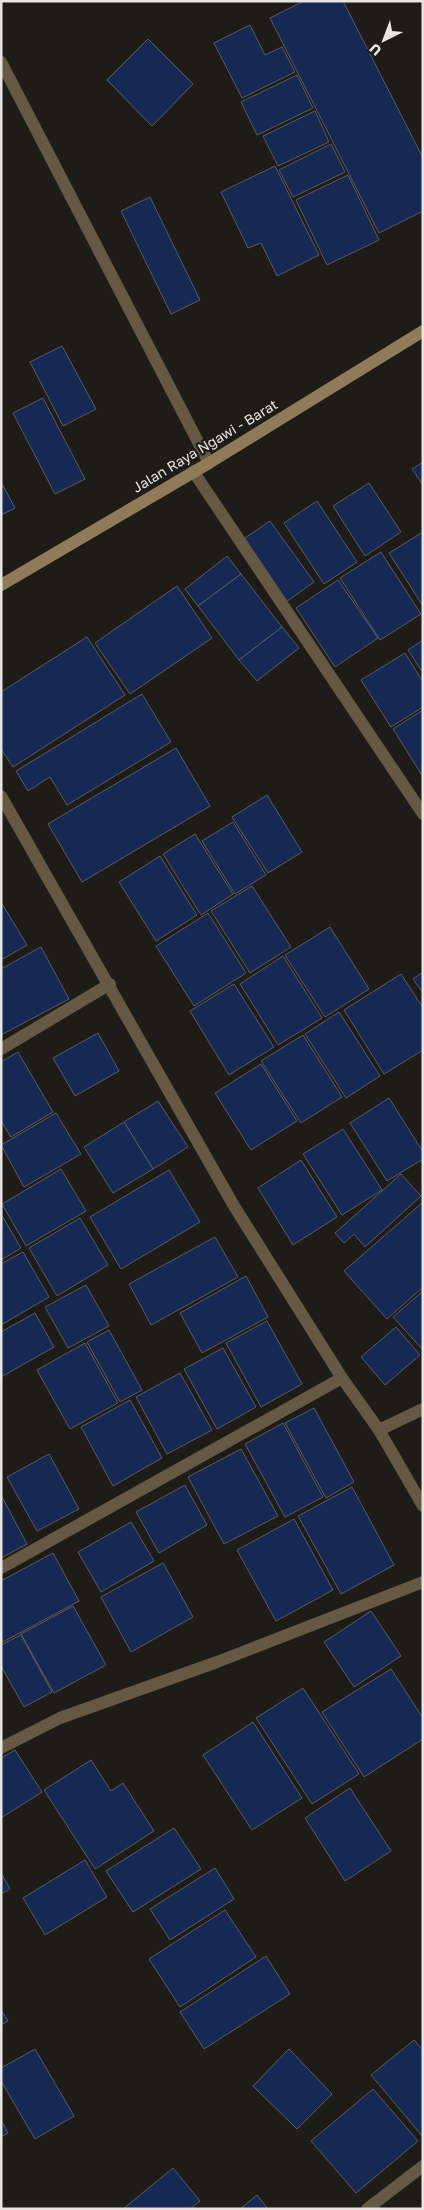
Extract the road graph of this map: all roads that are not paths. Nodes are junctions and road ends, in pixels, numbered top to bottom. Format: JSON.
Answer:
{"nodes":[{"id":1,"x":1,"y":62,"type":"edge"},
{"id":2,"x":423,"y":331,"type":"edge"},
{"id":3,"x":208,"y":463,"type":"junction"},
{"id":4,"x":193,"y":471,"type":"junction"},
{"id":5,"x":1,"y":585,"type":"edge"},
{"id":6,"x":1,"y":796,"type":"edge"},
{"id":7,"x":423,"y":814,"type":"edge"},
{"id":8,"x":110,"y":984,"type":"junction"},
{"id":9,"x":1,"y":1049,"type":"edge"},
{"id":10,"x":342,"y":1378,"type":"junction"},
{"id":11,"x":423,"y":1409,"type":"edge"},
{"id":12,"x":379,"y":1430,"type":"junction"},
{"id":13,"x":423,"y":1506,"type":"edge"},
{"id":14,"x":1,"y":1568,"type":"edge"},
{"id":15,"x":423,"y":1582,"type":"edge"},
{"id":16,"x":1,"y":1748,"type":"edge"},
{"id":17,"x":423,"y":2166,"type":"edge"},
{"id":18,"x":368,"y":2209,"type":"edge"}],
"edges":[{"from":1,"to":3,"type":"street"},
{"from":2,"to":3,"type":"main road","name":"Jalan Raya Ngawi - Barat"},
{"from":3,"to":4,"type":"main road","name":"Jalan Raya Ngawi - Barat"},
{"from":4,"to":5,"type":"main road","name":"Jalan Raya Ngawi - Barat"},
{"from":4,"to":7,"type":"street"},
{"from":6,"to":8,"type":"street"},
{"from":8,"to":9,"type":"street"},
{"from":8,"to":10,"type":"street"},
{"from":10,"to":12,"type":"street"},
{"from":10,"to":14,"type":"street"},
{"from":11,"to":12,"type":"street"},
{"from":12,"to":13,"type":"street"},
{"from":15,"to":16,"type":"street"},
{"from":17,"to":18,"type":"street"}]}
